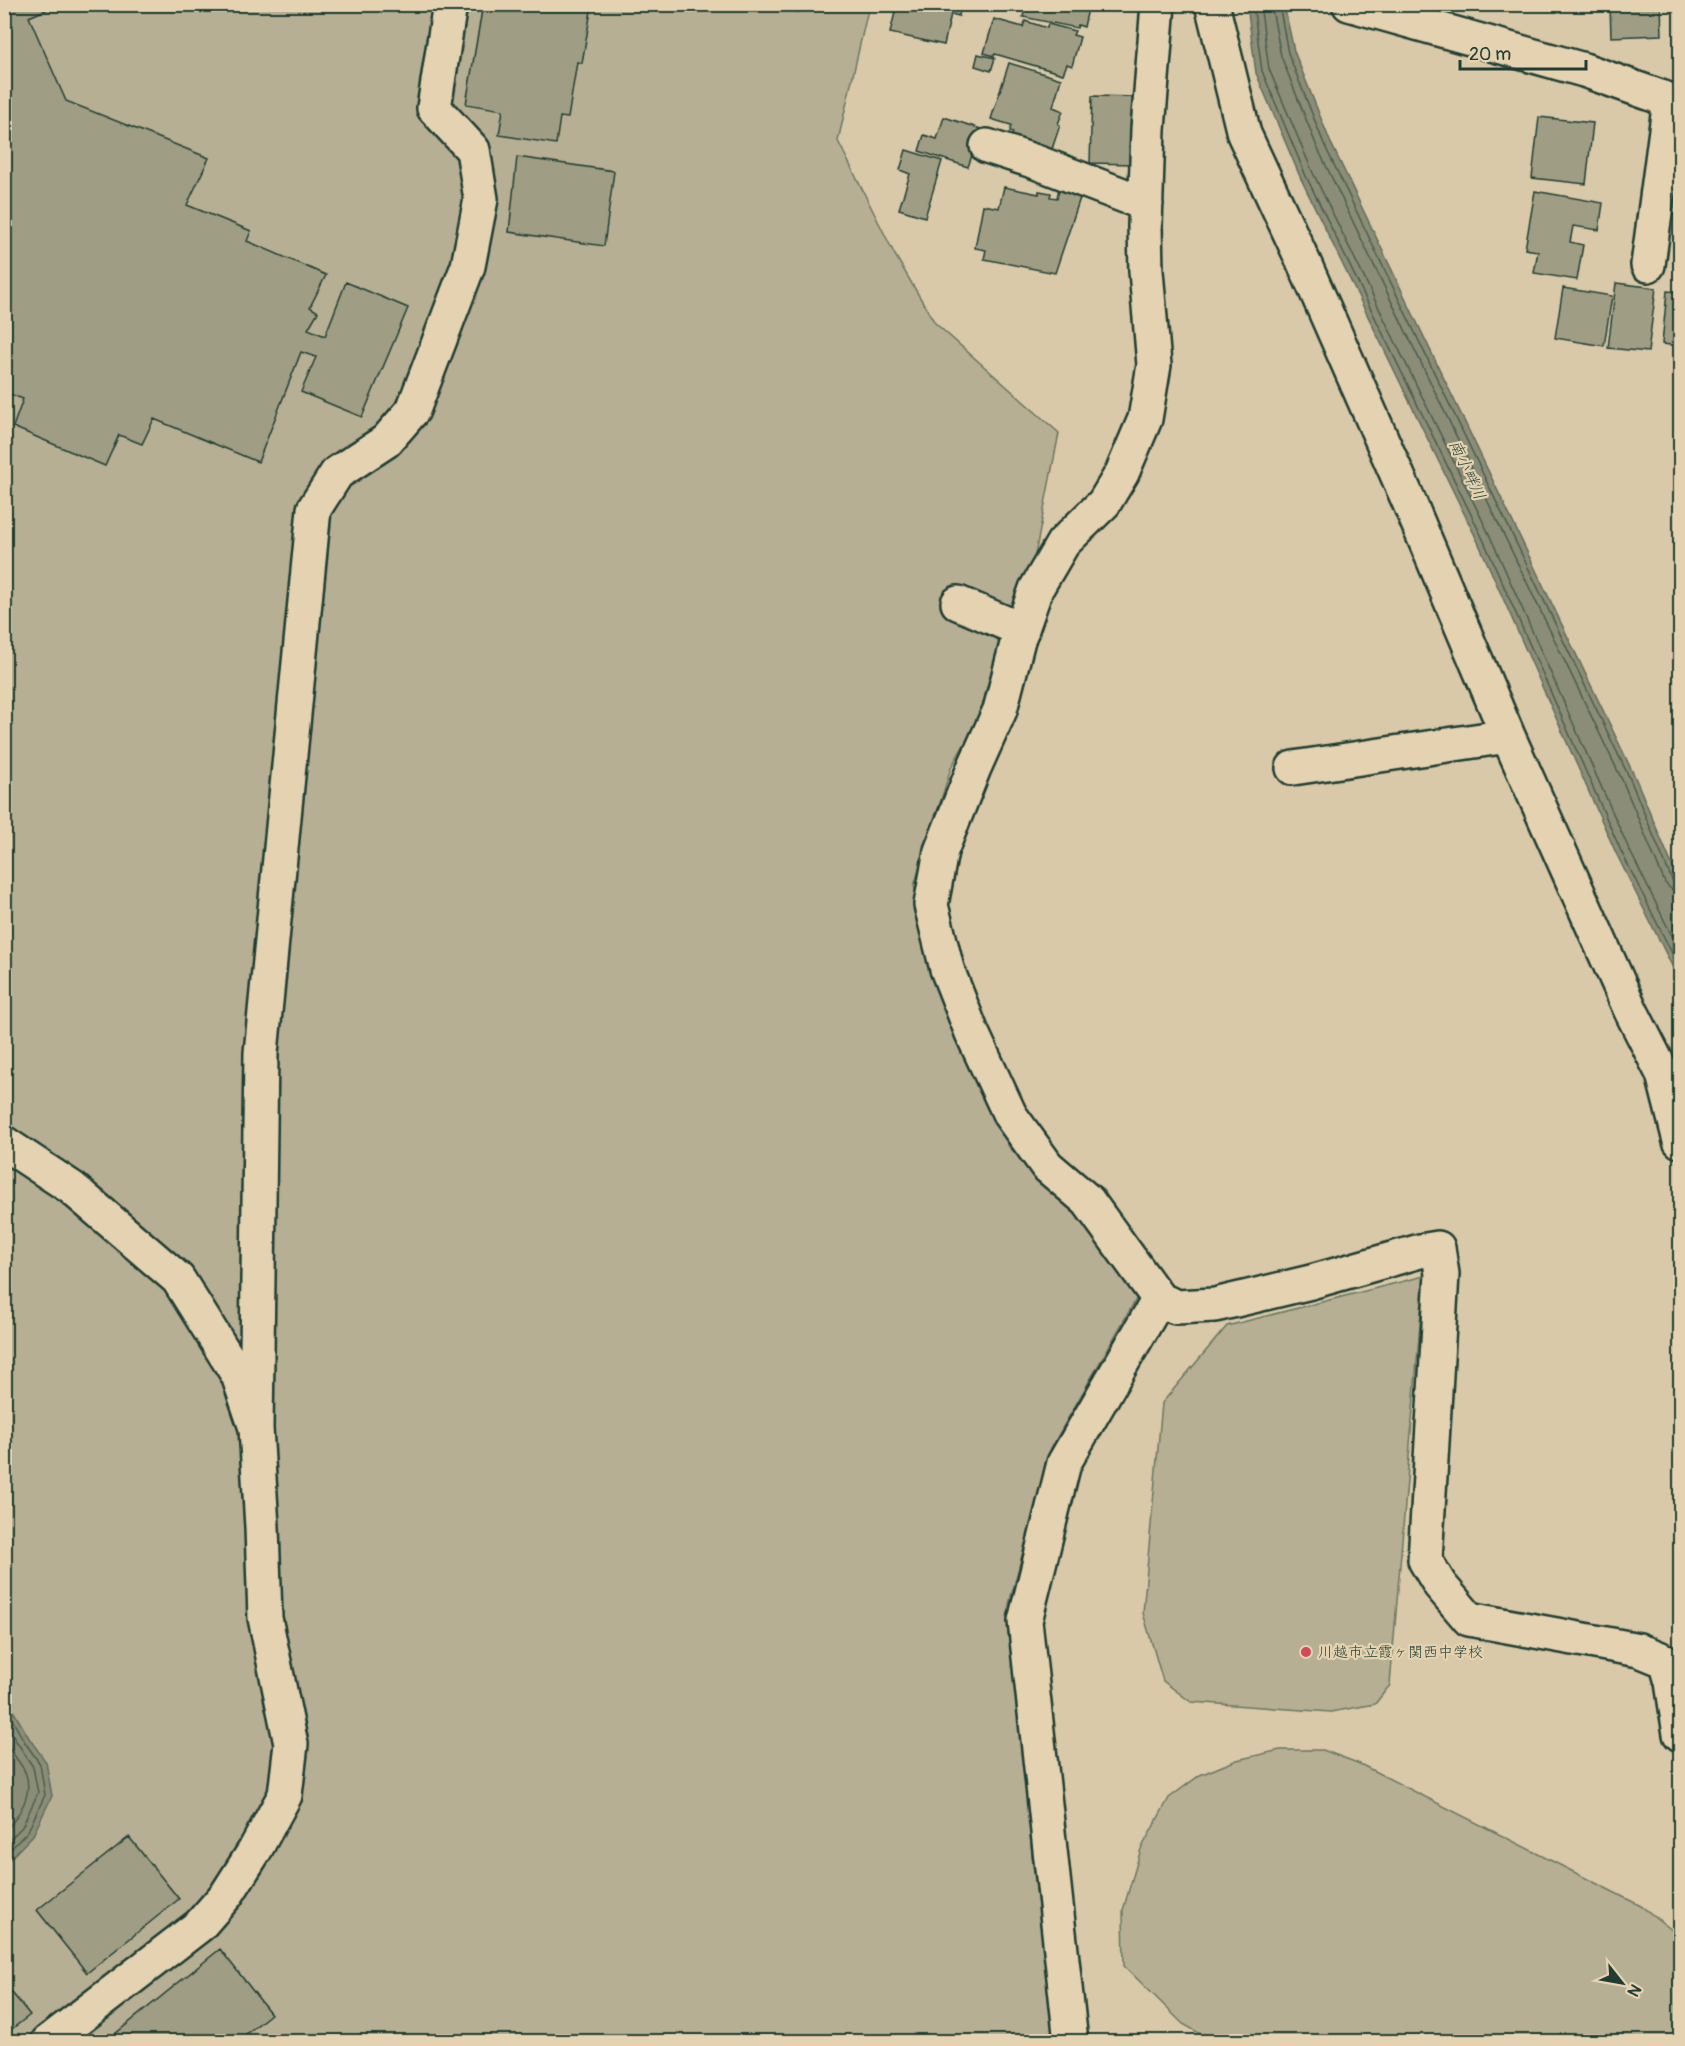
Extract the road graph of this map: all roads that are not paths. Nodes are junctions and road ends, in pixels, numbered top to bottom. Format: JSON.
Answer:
{"nodes":[{"id":1,"x":450,"y":4,"type":"edge"},
{"id":2,"x":1158,"y":4,"type":"edge"},
{"id":3,"x":1212,"y":4,"type":"edge"},
{"id":4,"x":1353,"y":6,"type":"edge"},
{"id":5,"x":1675,"y":102,"type":"edge"},
{"id":6,"x":987,"y":146,"type":"dead end"},
{"id":7,"x":1146,"y":204,"type":"junction"},
{"id":8,"x":1648,"y":265,"type":"dead end"},
{"id":9,"x":958,"y":603,"type":"dead end"},
{"id":10,"x":1022,"y":630,"type":"junction"},
{"id":11,"x":1508,"y":736,"type":"junction"},
{"id":12,"x":1293,"y":768,"type":"dead end"},
{"id":13,"x":1680,"y":1141,"type":"edge"},
{"id":14,"x":4,"y":1143,"type":"edge"},
{"id":15,"x":1159,"y":1299,"type":"junction"},
{"id":16,"x":256,"y":1428,"type":"junction"},
{"id":17,"x":1680,"y":1734,"type":"edge"},
{"id":18,"x":48,"y":2042,"type":"edge"},
{"id":19,"x":1071,"y":2042,"type":"edge"}],
"edges":[{"from":1,"to":16,"type":"street"},
{"from":2,"to":7,"type":"street"},
{"from":3,"to":11,"type":"street"},
{"from":4,"to":5,"type":"street"},
{"from":5,"to":8,"type":"street"},
{"from":6,"to":7,"type":"street"},
{"from":7,"to":10,"type":"street"},
{"from":9,"to":10,"type":"street"},
{"from":10,"to":15,"type":"street"},
{"from":11,"to":12,"type":"street"},
{"from":11,"to":13,"type":"street"},
{"from":14,"to":16,"type":"street"},
{"from":15,"to":17,"type":"street"},
{"from":15,"to":19,"type":"street"},
{"from":16,"to":18,"type":"street"}]}
